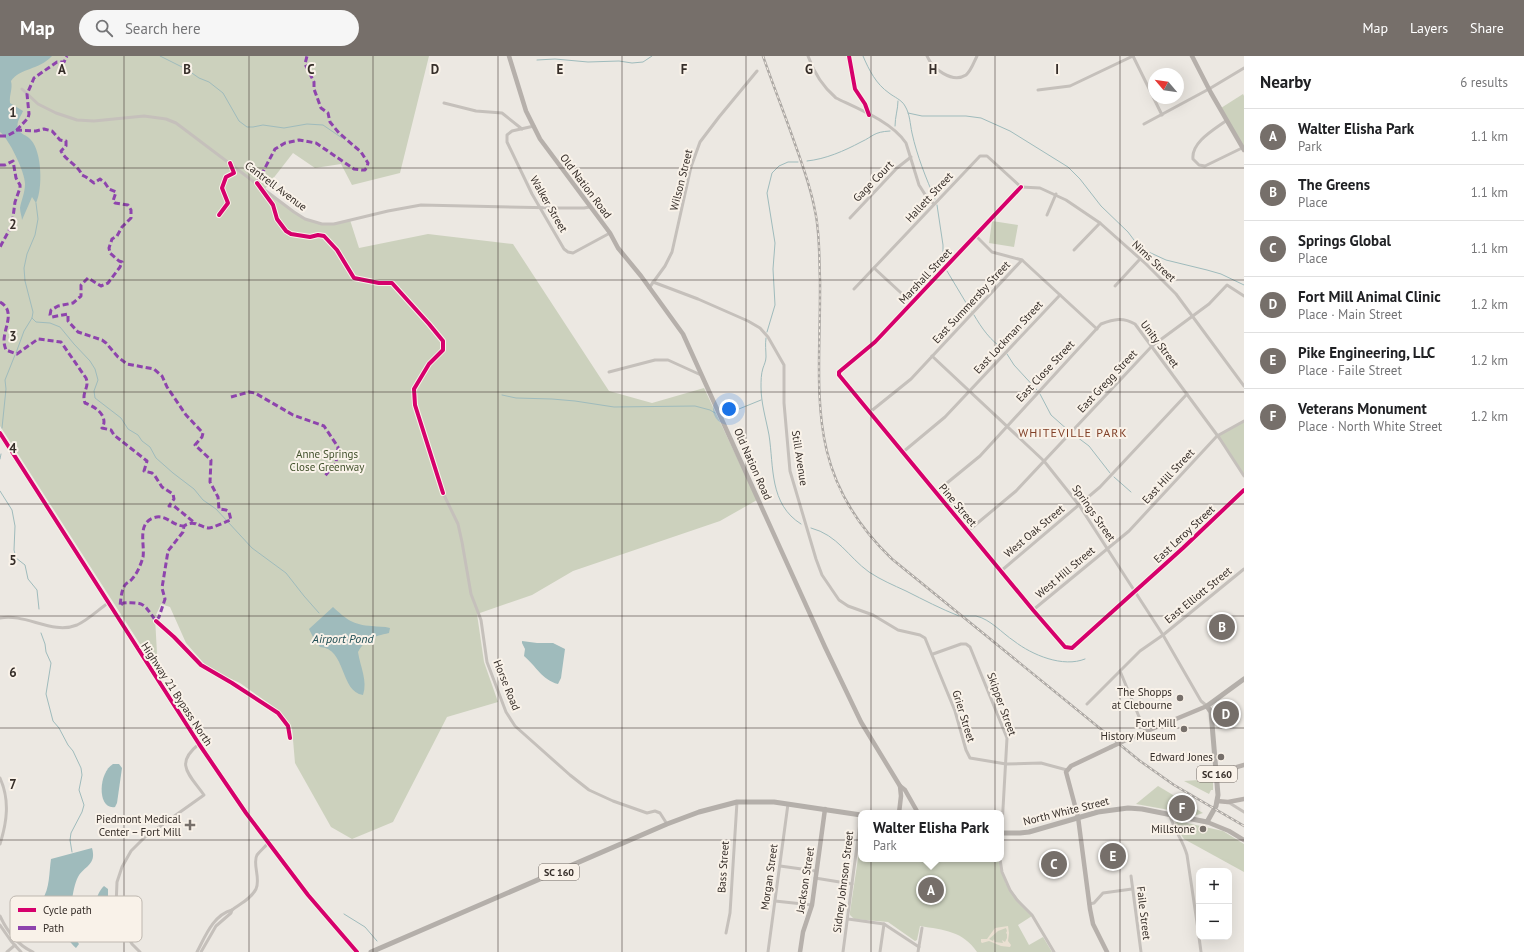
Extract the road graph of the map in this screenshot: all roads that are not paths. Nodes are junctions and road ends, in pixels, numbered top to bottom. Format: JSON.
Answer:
{"nodes":[{"id":1,"x":509,"y":56,"type":"edge"},
{"id":2,"x":808,"y":56,"type":"edge"},
{"id":3,"x":928,"y":56,"type":"edge"},
{"id":4,"x":977,"y":56,"type":"edge"},
{"id":5,"x":1133,"y":56,"type":"edge"},
{"id":6,"x":1192,"y":56,"type":"edge"},
{"id":7,"x":1244,"y":68,"type":"edge"},
{"id":8,"x":757,"y":71,"type":"dead end"},
{"id":9,"x":22,"y":89,"type":"dead end"},
{"id":10,"x":1209,"y":89,"type":"junction"},
{"id":11,"x":1038,"y":90,"type":"dead end"},
{"id":12,"x":444,"y":103,"type":"dead end"},
{"id":13,"x":1162,"y":115,"type":"junction"},
{"id":14,"x":1227,"y":120,"type":"junction"},
{"id":15,"x":1144,"y":124,"type":"dead end"},
{"id":16,"x":534,"y":126,"type":"junction"},
{"id":17,"x":522,"y":129,"type":"junction"},
{"id":18,"x":1243,"y":149,"type":"edge"},
{"id":19,"x":911,"y":158,"type":"junction"},
{"id":20,"x":1021,"y":187,"type":"junction"},
{"id":21,"x":1056,"y":194,"type":"junction"},
{"id":22,"x":934,"y":204,"type":"junction"},
{"id":23,"x":590,"y":206,"type":"junction"},
{"id":24,"x":540,"y":207,"type":"junction"},
{"id":25,"x":1047,"y":214,"type":"dead end"},
{"id":26,"x":850,"y":218,"type":"dead end"},
{"id":27,"x":1100,"y":223,"type":"junction"},
{"id":28,"x":610,"y":233,"type":"junction"},
{"id":29,"x":975,"y":235,"type":"junction"},
{"id":30,"x":1074,"y":250,"type":"dead end"},
{"id":31,"x":1140,"y":259,"type":"junction"},
{"id":32,"x":1022,"y":260,"type":"junction"},
{"id":33,"x":874,"y":268,"type":"junction"},
{"id":34,"x":653,"y":282,"type":"junction"},
{"id":35,"x":1115,"y":286,"type":"dead end"},
{"id":36,"x":649,"y":288,"type":"junction"},
{"id":37,"x":854,"y":289,"type":"dead end"},
{"id":38,"x":1060,"y":296,"type":"junction"},
{"id":39,"x":1244,"y":296,"type":"edge"},
{"id":40,"x":912,"y":303,"type":"junction"},
{"id":41,"x":1193,"y":316,"type":"junction"},
{"id":42,"x":1097,"y":329,"type":"junction"},
{"id":43,"x":1152,"y":346,"type":"junction"},
{"id":44,"x":932,"y":356,"type":"junction"},
{"id":45,"x":609,"y":372,"type":"dead end"},
{"id":46,"x":839,"y":374,"type":"joint"},
{"id":47,"x":702,"y":376,"type":"junction"},
{"id":48,"x":1244,"y":386,"type":"edge"},
{"id":49,"x":969,"y":391,"type":"junction"},
{"id":50,"x":1186,"y":394,"type":"junction"},
{"id":51,"x":870,"y":412,"type":"junction"},
{"id":52,"x":1244,"y":421,"type":"edge"},
{"id":53,"x":1007,"y":426,"type":"junction"},
{"id":54,"x":0,"y":433,"type":"edge"},
{"id":55,"x":1218,"y":436,"type":"junction"},
{"id":56,"x":903,"y":452,"type":"junction"},
{"id":57,"x":1044,"y":462,"type":"junction"},
{"id":58,"x":1244,"y":476,"type":"edge"},
{"id":59,"x":1244,"y":490,"type":"edge"},
{"id":60,"x":936,"y":492,"type":"junction"},
{"id":61,"x":443,"y":493,"type":"dead end"},
{"id":62,"x":1079,"y":505,"type":"junction"},
{"id":63,"x":968,"y":531,"type":"junction"},
{"id":64,"x":1108,"y":548,"type":"junction"},
{"id":65,"x":1244,"y":568,"type":"edge"},
{"id":66,"x":1001,"y":571,"type":"junction"},
{"id":67,"x":1136,"y":592,"type":"junction"},
{"id":68,"x":108,"y":603,"type":"junction"},
{"id":69,"x":1033,"y":610,"type":"junction"},
{"id":70,"x":0,"y":618,"type":"edge"},
{"id":71,"x":1163,"y":635,"type":"junction"},
{"id":72,"x":1065,"y":647,"type":"joint"},
{"id":73,"x":933,"y":654,"type":"junction"},
{"id":74,"x":1120,"y":671,"type":"junction"},
{"id":75,"x":1244,"y":679,"type":"edge"},
{"id":76,"x":1087,"y":704,"type":"dead end"},
{"id":77,"x":1207,"y":706,"type":"junction"},
{"id":78,"x":1144,"y":731,"type":"junction"},
{"id":79,"x":199,"y":744,"type":"junction"},
{"id":80,"x":1006,"y":764,"type":"junction"},
{"id":81,"x":1244,"y":765,"type":"edge"},
{"id":82,"x":1066,"y":770,"type":"junction"},
{"id":83,"x":1217,"y":773,"type":"junction"},
{"id":84,"x":0,"y":778,"type":"edge"},
{"id":85,"x":900,"y":786,"type":"junction"},
{"id":86,"x":1244,"y":799,"type":"edge"},
{"id":87,"x":1217,"y":801,"type":"junction"},
{"id":88,"x":737,"y":802,"type":"junction"},
{"id":89,"x":1228,"y":802,"type":"junction"},
{"id":90,"x":788,"y":804,"type":"junction"},
{"id":91,"x":825,"y":810,"type":"junction"},
{"id":92,"x":899,"y":810,"type":"edge"},
{"id":93,"x":916,"y":810,"type":"edge"},
{"id":94,"x":1003,"y":810,"type":"edge"},
{"id":95,"x":1244,"y":812,"type":"edge"},
{"id":96,"x":858,"y":815,"type":"edge"},
{"id":97,"x":1170,"y":815,"type":"junction"},
{"id":98,"x":1078,"y":817,"type":"junction"},
{"id":99,"x":1207,"y":822,"type":"junction"},
{"id":100,"x":668,"y":824,"type":"junction"},
{"id":101,"x":1004,"y":833,"type":"edge"},
{"id":102,"x":858,"y":838,"type":"edge"},
{"id":103,"x":1244,"y":840,"type":"edge"},
{"id":104,"x":0,"y":844,"type":"edge"},
{"id":105,"x":268,"y":844,"type":"junction"},
{"id":106,"x":1000,"y":862,"type":"edge"},
{"id":107,"x":780,"y":866,"type":"junction"},
{"id":108,"x":816,"y":871,"type":"junction"},
{"id":109,"x":1130,"y":876,"type":"dead end"},
{"id":110,"x":815,"y":878,"type":"junction"},
{"id":111,"x":852,"y":884,"type":"junction"},
{"id":112,"x":1132,"y":889,"type":"junction"},
{"id":113,"x":116,"y":896,"type":"edge"},
{"id":114,"x":775,"y":900,"type":"junction"},
{"id":115,"x":1089,"y":904,"type":"junction"},
{"id":116,"x":812,"y":905,"type":"junction"},
{"id":117,"x":0,"y":916,"type":"edge"},
{"id":118,"x":1196,"y":916,"type":"edge"},
{"id":119,"x":848,"y":919,"type":"junction"},
{"id":120,"x":884,"y":924,"type":"junction"},
{"id":121,"x":0,"y":925,"type":"edge"},
{"id":122,"x":922,"y":928,"type":"dead end"},
{"id":123,"x":726,"y":933,"type":"dead end"},
{"id":124,"x":10,"y":934,"type":"edge"},
{"id":125,"x":209,"y":934,"type":"junction"},
{"id":126,"x":10,"y":938,"type":"edge"},
{"id":127,"x":1200,"y":940,"type":"edge"},
{"id":128,"x":13,"y":942,"type":"edge"},
{"id":129,"x":18,"y":942,"type":"joint"},
{"id":130,"x":132,"y":942,"type":"edge"},
{"id":131,"x":15,"y":945,"type":"junction"},
{"id":132,"x":919,"y":946,"type":"junction"},
{"id":133,"x":7,"y":952,"type":"edge"},
{"id":134,"x":21,"y":952,"type":"edge"},
{"id":135,"x":33,"y":952,"type":"edge"},
{"id":136,"x":140,"y":952,"type":"edge"},
{"id":137,"x":197,"y":952,"type":"edge"},
{"id":138,"x":201,"y":952,"type":"edge"},
{"id":139,"x":357,"y":952,"type":"edge"},
{"id":140,"x":371,"y":952,"type":"edge"},
{"id":141,"x":768,"y":952,"type":"edge"},
{"id":142,"x":800,"y":952,"type":"edge"},
{"id":143,"x":843,"y":952,"type":"edge"},
{"id":144,"x":880,"y":952,"type":"edge"},
{"id":145,"x":918,"y":952,"type":"edge"},
{"id":146,"x":1054,"y":952,"type":"edge"},
{"id":147,"x":1107,"y":952,"type":"edge"},
{"id":148,"x":1140,"y":952,"type":"edge"},
{"id":149,"x":1201,"y":952,"type":"edge"}],
"edges":[{"from":1,"to":16,"type":"main road","name":"Old Nation Road"},
{"from":2,"to":19,"type":"street"},
{"from":3,"to":4,"type":"street"},
{"from":5,"to":11,"type":"street"},
{"from":5,"to":13,"type":"street"},
{"from":6,"to":10,"type":"main road"},
{"from":7,"to":10,"type":"street"},
{"from":8,"to":34,"type":"street","name":"Wilson Street"},
{"from":9,"to":24,"type":"street","name":"Cantrell Avenue"},
{"from":10,"to":13,"type":"street"},
{"from":10,"to":14,"type":"main road"},
{"from":12,"to":17,"type":"street"},
{"from":13,"to":15,"type":"street"},
{"from":14,"to":18,"type":"main road"},
{"from":14,"to":18,"type":"street"},
{"from":16,"to":17,"type":"street","name":"Walker Street"},
{"from":16,"to":23,"type":"main road","name":"Old Nation Road"},
{"from":17,"to":24,"type":"street","name":"Walker Street"},
{"from":19,"to":22,"type":"street"},
{"from":19,"to":26,"type":"street","name":"Gage Court"},
{"from":20,"to":21,"type":"street","name":"Nims Street"},
{"from":20,"to":22,"type":"street","name":"Hallett Street"},
{"from":20,"to":29,"type":"street","name":"Marshall Street"},
{"from":21,"to":25,"type":"street"},
{"from":21,"to":27,"type":"street","name":"Nims Street"},
{"from":22,"to":33,"type":"street","name":"Hallett Street"},
{"from":23,"to":24,"type":"street","name":"Cantrell Avenue"},
{"from":23,"to":28,"type":"main road","name":"Old Nation Road"},
{"from":24,"to":28,"type":"street","name":"Walker Street"},
{"from":27,"to":30,"type":"street"},
{"from":27,"to":31,"type":"street","name":"Nims Street"},
{"from":28,"to":36,"type":"main road","name":"Old Nation Road"},
{"from":29,"to":32,"type":"street"},
{"from":29,"to":40,"type":"street","name":"Marshall Street"},
{"from":31,"to":35,"type":"street"},
{"from":31,"to":41,"type":"street","name":"Nims Street"},
{"from":32,"to":38,"type":"street"},
{"from":32,"to":44,"type":"street","name":"East Summersby Street"},
{"from":33,"to":37,"type":"street","name":"Hallett Street"},
{"from":33,"to":40,"type":"street"},
{"from":34,"to":36,"type":"street"},
{"from":34,"to":73,"type":"street","name":"Still Avenue"},
{"from":36,"to":47,"type":"main road","name":"Old Nation Road"},
{"from":38,"to":42,"type":"street"},
{"from":38,"to":49,"type":"street","name":"East Lockman Street"},
{"from":39,"to":41,"type":"street","name":"East Gregg Street"},
{"from":40,"to":46,"type":"street","name":"Marshall Street"},
{"from":41,"to":43,"type":"street","name":"East Gregg Street"},
{"from":41,"to":48,"type":"street","name":"Nims Street"},
{"from":42,"to":43,"type":"street","name":"Unity Street"},
{"from":42,"to":53,"type":"street","name":"East Close Street"},
{"from":43,"to":50,"type":"street","name":"Unity Street"},
{"from":43,"to":57,"type":"street","name":"East Gregg Street"},
{"from":44,"to":49,"type":"street","name":"Springs Street"},
{"from":44,"to":51,"type":"street","name":"East Summersby Street"},
{"from":45,"to":47,"type":"street"},
{"from":46,"to":51,"type":"street","name":"Pine Street"},
{"from":47,"to":85,"type":"main road","name":"Old Nation Road"},
{"from":49,"to":53,"type":"street","name":"Springs Street"},
{"from":49,"to":56,"type":"street","name":"East Lockman Street"},
{"from":50,"to":55,"type":"street","name":"Unity Street"},
{"from":50,"to":62,"type":"street","name":"West Oak Street"},
{"from":51,"to":56,"type":"street","name":"Pine Street"},
{"from":52,"to":55,"type":"street","name":"East Hill Street"},
{"from":53,"to":57,"type":"street","name":"Springs Street"},
{"from":53,"to":60,"type":"street","name":"East Close Street"},
{"from":54,"to":68,"type":"main road","name":"Highway 21 Bypass North"},
{"from":55,"to":58,"type":"street","name":"Unity Street"},
{"from":55,"to":64,"type":"street","name":"East Hill Street"},
{"from":56,"to":60,"type":"street","name":"Pine Street"},
{"from":57,"to":62,"type":"street","name":"Springs Street"},
{"from":57,"to":63,"type":"street","name":"East Gregg Street"},
{"from":59,"to":67,"type":"street","name":"East Leroy Street"},
{"from":60,"to":63,"type":"street","name":"Pine Street"},
{"from":61,"to":100,"type":"street","name":"Horse Road"},
{"from":62,"to":64,"type":"street","name":"Springs Street"},
{"from":62,"to":66,"type":"street","name":"West Oak Street"},
{"from":63,"to":66,"type":"street","name":"Pine Street"},
{"from":64,"to":67,"type":"street","name":"Springs Street"},
{"from":64,"to":69,"type":"street","name":"West Hill Street"},
{"from":65,"to":71,"type":"street","name":"East Elliott Street"},
{"from":66,"to":69,"type":"street","name":"Pine Street"},
{"from":67,"to":71,"type":"street","name":"Springs Street"},
{"from":67,"to":72,"type":"street","name":"East Leroy Street"},
{"from":68,"to":70,"type":"street"},
{"from":68,"to":79,"type":"main road","name":"Highway 21 Bypass North"},
{"from":69,"to":72,"type":"street","name":"Pine Street"},
{"from":71,"to":74,"type":"street","name":"East Elliott Street"},
{"from":71,"to":77,"type":"street","name":"Springs Street"},
{"from":73,"to":80,"type":"street","name":"Grier Street"},
{"from":73,"to":80,"type":"street","name":"Skipper Street"},
{"from":74,"to":76,"type":"street","name":"East Elliott Street"},
{"from":74,"to":78,"type":"street"},
{"from":75,"to":77,"type":"main road"},
{"from":77,"to":78,"type":"main road"},
{"from":77,"to":83,"type":"main road","number":"SC 160"},
{"from":78,"to":82,"type":"main road","bridge":true},
{"from":79,"to":105,"type":"main road","name":"Highway 21 Bypass North"},
{"from":79,"to":113,"type":"street"},
{"from":80,"to":82,"type":"street","name":"Grier Street"},
{"from":80,"to":94,"type":"street","name":"Skipper Street"},
{"from":81,"to":83,"type":"main road"},
{"from":82,"to":98,"type":"main road"},
{"from":83,"to":87,"type":"main road","number":"SC 160"},
{"from":84,"to":104,"type":"street"},
{"from":85,"to":92,"type":"main road"},
{"from":85,"to":93,"type":"main road","name":"Old Nation Road"},
{"from":86,"to":89,"type":"main road"},
{"from":87,"to":89,"type":"main road"},
{"from":87,"to":99,"type":"main road","number":"SC 160"},
{"from":88,"to":90,"type":"main road"},
{"from":88,"to":100,"type":"main road","name":"SC 160","number":"SC 160"},
{"from":88,"to":123,"type":"street","name":"Bass Street"},
{"from":89,"to":95,"type":"street"},
{"from":90,"to":91,"type":"main road"},
{"from":90,"to":107,"type":"street","name":"Morgan Street"},
{"from":91,"to":96,"type":"main road"},
{"from":91,"to":108,"type":"main road","name":"Jackson Street"},
{"from":97,"to":98,"type":"main road","name":"North White Street"},
{"from":97,"to":99,"type":"main road","name":"North White Street"},
{"from":97,"to":118,"type":"street"},
{"from":98,"to":101,"type":"main road","name":"North White Street"},
{"from":98,"to":115,"type":"main road"},
{"from":99,"to":103,"type":"main road"},
{"from":100,"to":140,"type":"main road","name":"SC 160","number":"SC 160"},
{"from":102,"to":111,"type":"street","name":"Sidney Johnson Street"},
{"from":105,"to":125,"type":"street"},
{"from":105,"to":139,"type":"main road","name":"Highway 21 Bypass North"},
{"from":106,"to":146,"type":"street"},
{"from":107,"to":108,"type":"street"},
{"from":107,"to":114,"type":"street","name":"Morgan Street"},
{"from":108,"to":110,"type":"main road","name":"Jackson Street"},
{"from":109,"to":112,"type":"street","name":"Faile Street"},
{"from":110,"to":111,"type":"street"},
{"from":110,"to":116,"type":"main road","name":"Jackson Street"},
{"from":111,"to":119,"type":"street","name":"Sidney Johnson Street"},
{"from":112,"to":115,"type":"street"},
{"from":112,"to":148,"type":"street","name":"Faile Street"},
{"from":114,"to":116,"type":"street"},
{"from":114,"to":141,"type":"street","name":"Morgan Street"},
{"from":115,"to":147,"type":"main road"},
{"from":116,"to":142,"type":"main road","name":"Jackson Street"},
{"from":117,"to":124,"type":"street"},
{"from":119,"to":120,"type":"street"},
{"from":119,"to":143,"type":"street","name":"Sidney Johnson Street"},
{"from":120,"to":132,"type":"street"},
{"from":120,"to":144,"type":"street"},
{"from":121,"to":126,"type":"street"},
{"from":122,"to":132,"type":"street"},
{"from":125,"to":137,"type":"street"},
{"from":125,"to":138,"type":"street"},
{"from":127,"to":149,"type":"street"},
{"from":128,"to":131,"type":"street"},
{"from":129,"to":131,"type":"street"},
{"from":129,"to":135,"type":"street"},
{"from":130,"to":136,"type":"street"},
{"from":131,"to":133,"type":"street"},
{"from":131,"to":134,"type":"street"},
{"from":132,"to":145,"type":"street"}]}
